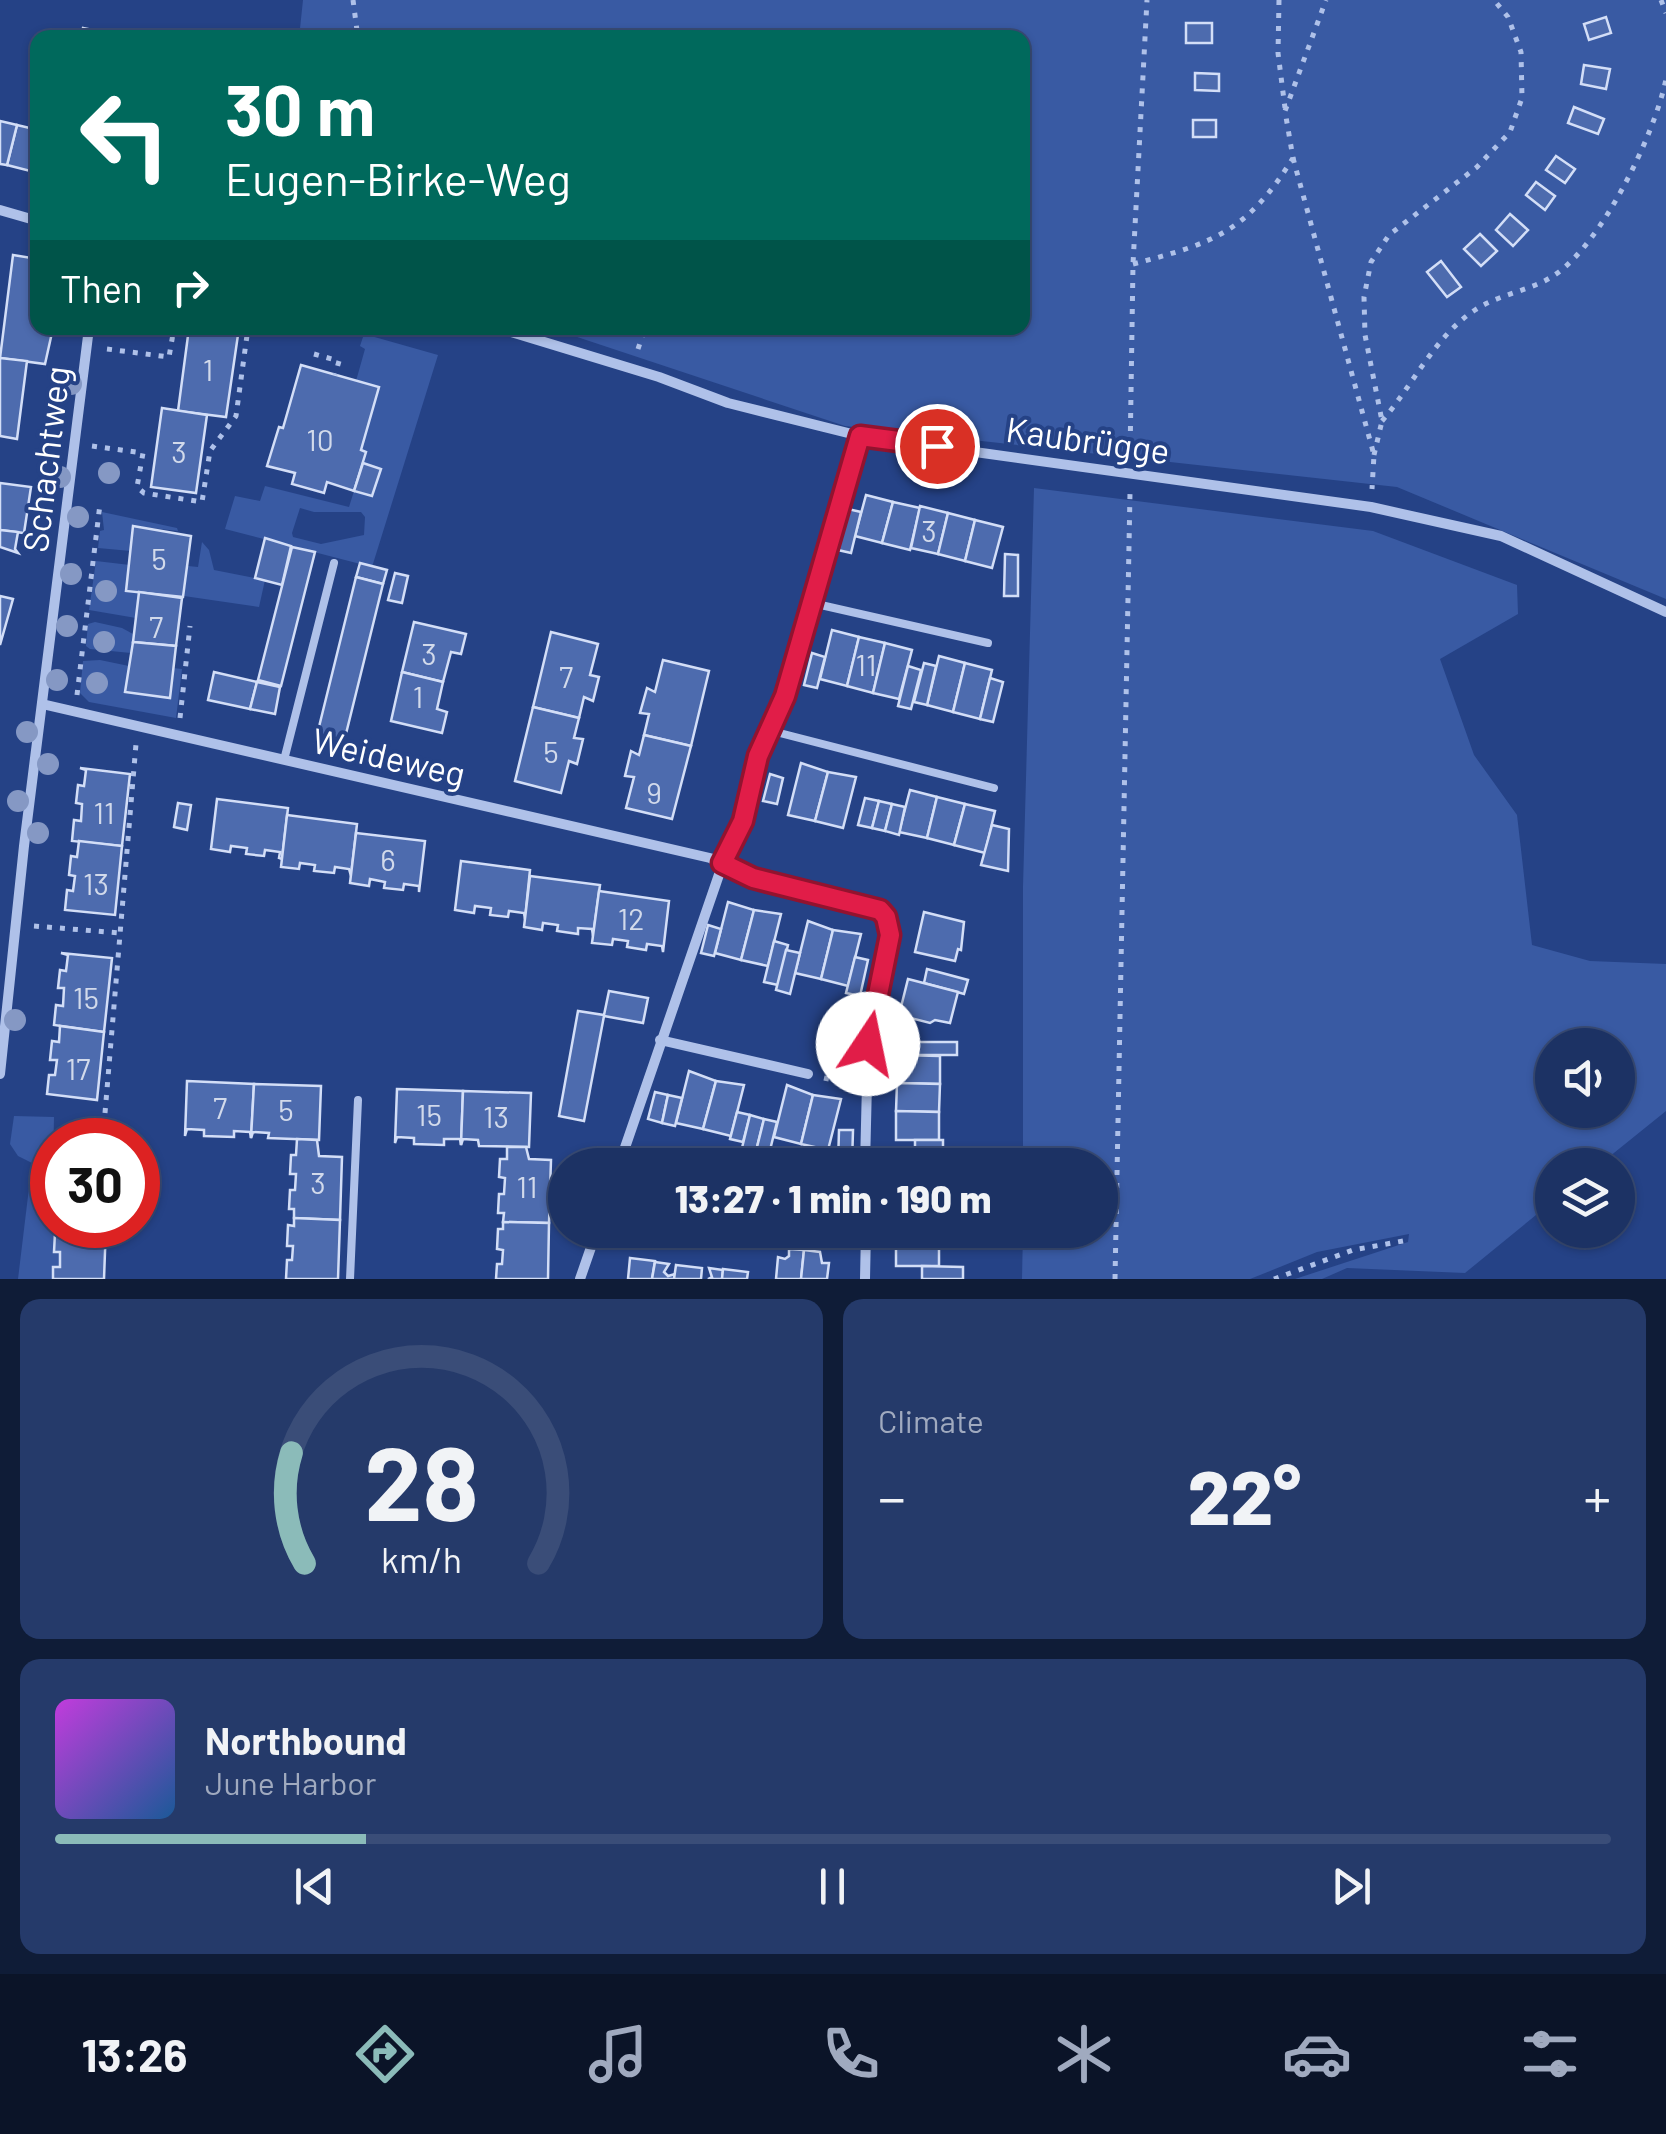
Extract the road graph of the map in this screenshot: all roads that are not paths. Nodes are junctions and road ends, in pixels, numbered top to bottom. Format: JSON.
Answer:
{"nodes":[{"id":1,"x":0,"y":210,"type":"edge"},
{"id":2,"x":30,"y":219,"type":"edge"},
{"id":3,"x":87,"y":335,"type":"edge"},
{"id":4,"x":521,"y":335,"type":"edge"},
{"id":5,"x":860,"y":436,"type":"junction"},
{"id":6,"x":334,"y":562,"type":"dead end"},
{"id":7,"x":812,"y":603,"type":"junction"},
{"id":8,"x":1666,"y":612,"type":"edge"},
{"id":9,"x":988,"y":643,"type":"dead end"},
{"id":10,"x":42,"y":704,"type":"junction"},
{"id":11,"x":768,"y":730,"type":"junction"},
{"id":12,"x":284,"y":760,"type":"junction"},
{"id":13,"x":994,"y":788,"type":"dead end"},
{"id":14,"x":722,"y":863,"type":"junction"},
{"id":15,"x":660,"y":1040,"type":"junction"},
{"id":16,"x":0,"y":1074,"type":"edge"},
{"id":17,"x":808,"y":1074,"type":"road end"},
{"id":18,"x":358,"y":1100,"type":"dead end"},
{"id":19,"x":625,"y":1148,"type":"edge"},
{"id":20,"x":865,"y":1148,"type":"edge"},
{"id":21,"x":591,"y":1248,"type":"edge"},
{"id":22,"x":866,"y":1248,"type":"edge"},
{"id":23,"x":350,"y":1279,"type":"edge"},
{"id":24,"x":580,"y":1279,"type":"edge"},
{"id":25,"x":865,"y":1279,"type":"edge"}],
"edges":[{"from":1,"to":2,"type":"street"},
{"from":3,"to":10,"type":"street","name":"Schachtweg"},
{"from":4,"to":5,"type":"street","name":"Kaubrügge"},
{"from":5,"to":7,"type":"street"},
{"from":5,"to":8,"type":"street","name":"Kaubrügge"},
{"from":6,"to":12,"type":"lane"},
{"from":7,"to":9,"type":"lane"},
{"from":7,"to":11,"type":"street"},
{"from":10,"to":12,"type":"street","name":"Weideweg"},
{"from":10,"to":16,"type":"street","name":"Schachtweg"},
{"from":11,"to":13,"type":"lane"},
{"from":11,"to":14,"type":"street"},
{"from":12,"to":14,"type":"street","name":"Weideweg"},
{"from":14,"to":15,"type":"street"},
{"from":14,"to":20,"type":"street","name":"Weideweg"},
{"from":15,"to":17,"type":"street"},
{"from":15,"to":19,"type":"street"},
{"from":18,"to":23,"type":"lane"},
{"from":21,"to":24,"type":"street"},
{"from":22,"to":25,"type":"street"}]}
